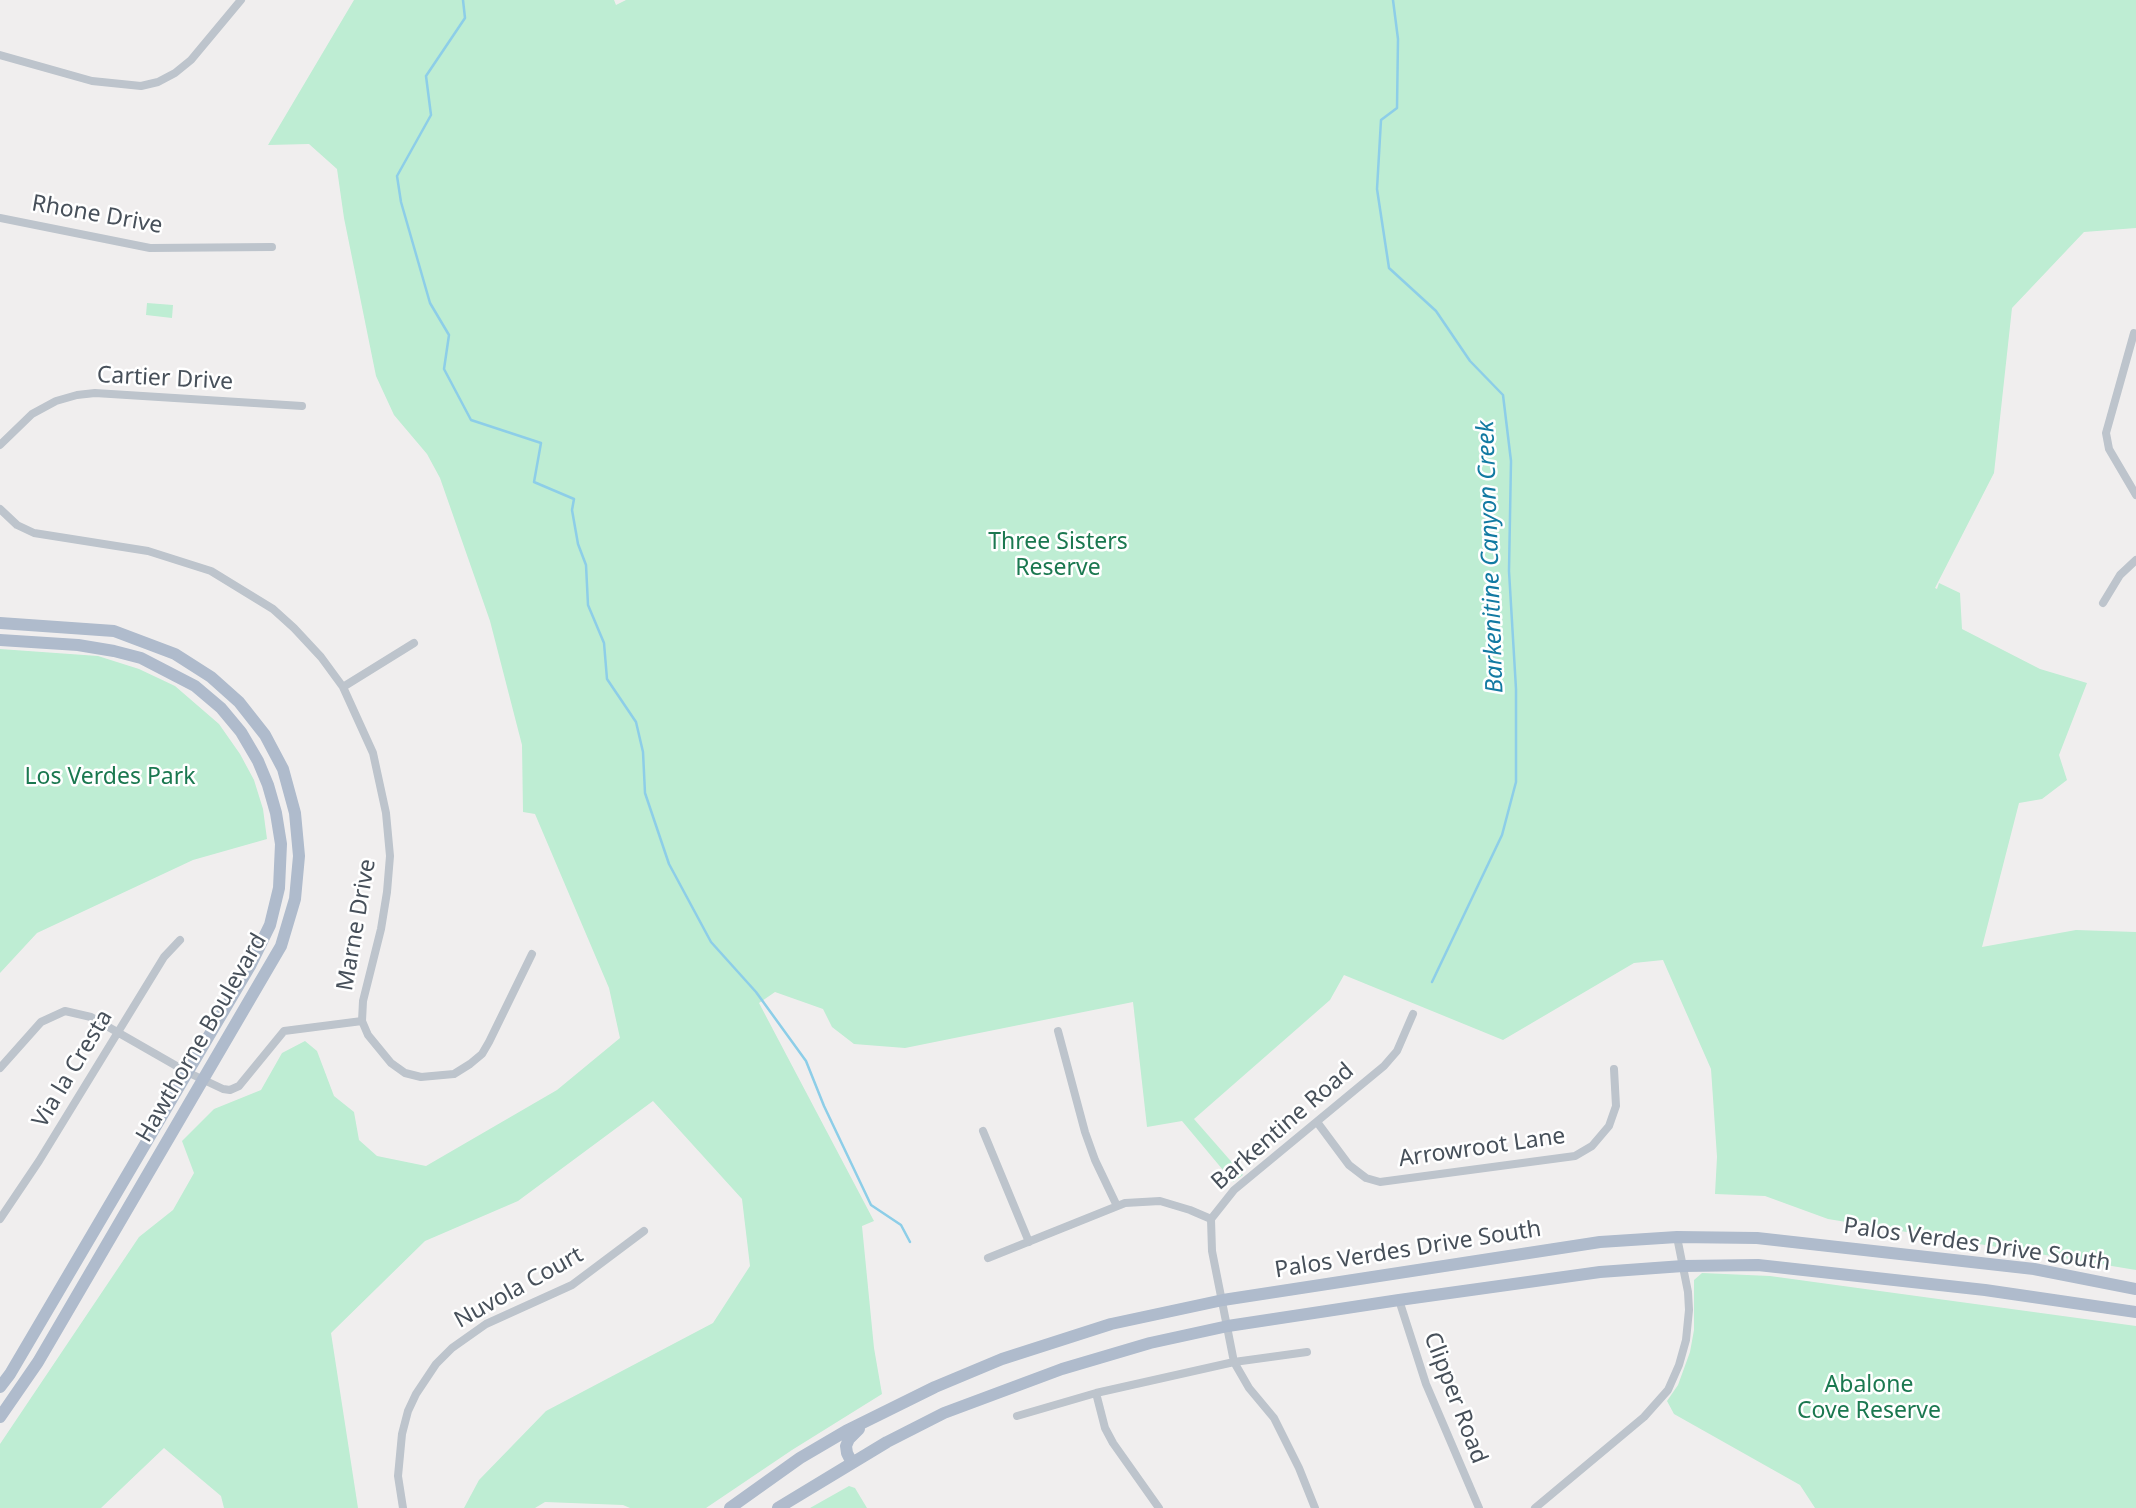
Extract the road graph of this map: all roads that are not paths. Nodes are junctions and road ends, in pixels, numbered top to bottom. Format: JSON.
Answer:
{"nodes":[{"id":1,"x":235,"y":2,"type":"edge"},
{"id":2,"x":0,"y":55,"type":"edge"},
{"id":3,"x":0,"y":218,"type":"edge"},
{"id":4,"x":272,"y":247,"type":"dead end"},
{"id":5,"x":2134,"y":333,"type":"dead end"},
{"id":6,"x":302,"y":406,"type":"dead end"},
{"id":7,"x":0,"y":445,"type":"edge"},
{"id":8,"x":2136,"y":495,"type":"edge"},
{"id":9,"x":0,"y":509,"type":"edge"},
{"id":10,"x":2136,"y":560,"type":"edge"},
{"id":11,"x":2104,"y":603,"type":"dead end"},
{"id":12,"x":0,"y":623,"type":"edge"},
{"id":13,"x":0,"y":640,"type":"edge"},
{"id":14,"x":414,"y":643,"type":"dead end"},
{"id":15,"x":160,"y":668,"type":"junction"},
{"id":16,"x":222,"y":687,"type":"junction"},
{"id":17,"x":343,"y":687,"type":"junction"},
{"id":18,"x":180,"y":940,"type":"dead end"},
{"id":19,"x":532,"y":954,"type":"dead end"},
{"id":20,"x":1413,"y":1014,"type":"dead end"},
{"id":21,"x":362,"y":1021,"type":"junction"},
{"id":22,"x":1058,"y":1031,"type":"dead end"},
{"id":23,"x":117,"y":1033,"type":"junction"},
{"id":24,"x":0,"y":1068,"type":"edge"},
{"id":25,"x":1614,"y":1069,"type":"dead end"},
{"id":26,"x":187,"y":1072,"type":"junction"},
{"id":27,"x":203,"y":1080,"type":"junction"},
{"id":28,"x":1317,"y":1122,"type":"junction"},
{"id":29,"x":983,"y":1131,"type":"dead end"},
{"id":30,"x":1117,"y":1206,"type":"junction"},
{"id":31,"x":0,"y":1219,"type":"edge"},
{"id":32,"x":1211,"y":1219,"type":"junction"},
{"id":33,"x":644,"y":1231,"type":"dead end"},
{"id":34,"x":1677,"y":1237,"type":"junction"},
{"id":35,"x":1029,"y":1242,"type":"junction"},
{"id":36,"x":988,"y":1258,"type":"dead end"},
{"id":37,"x":1683,"y":1266,"type":"junction"},
{"id":38,"x":2136,"y":1289,"type":"edge"},
{"id":39,"x":1223,"y":1300,"type":"junction"},
{"id":40,"x":1399,"y":1300,"type":"junction"},
{"id":41,"x":2136,"y":1312,"type":"edge"},
{"id":42,"x":1228,"y":1326,"type":"junction"},
{"id":43,"x":1307,"y":1352,"type":"dead end"},
{"id":44,"x":1234,"y":1362,"type":"junction"},
{"id":45,"x":0,"y":1388,"type":"edge"},
{"id":46,"x":1096,"y":1393,"type":"junction"},
{"id":47,"x":901,"y":1404,"type":"junction"},
{"id":48,"x":1017,"y":1416,"type":"dead end"},
{"id":49,"x":0,"y":1418,"type":"edge"},
{"id":50,"x":852,"y":1462,"type":"junction"},
{"id":51,"x":403,"y":1508,"type":"edge"},
{"id":52,"x":730,"y":1508,"type":"edge"},
{"id":53,"x":778,"y":1508,"type":"edge"},
{"id":54,"x":1159,"y":1508,"type":"edge"},
{"id":55,"x":1315,"y":1508,"type":"edge"},
{"id":56,"x":1479,"y":1508,"type":"edge"},
{"id":57,"x":1535,"y":1508,"type":"edge"}],
"edges":[{"from":1,"to":2,"type":"street"},
{"from":3,"to":4,"type":"street","name":"Rhone Drive"},
{"from":5,"to":8,"type":"street"},
{"from":6,"to":7,"type":"street","name":"Cartier Drive"},
{"from":9,"to":17,"type":"street","name":"Marne Drive"},
{"from":10,"to":11,"type":"street"},
{"from":12,"to":16,"type":"main road","name":"Hawthorne Boulevard"},
{"from":13,"to":15,"type":"main road","name":"Hawthorne Boulevard"},
{"from":14,"to":17,"type":"street"},
{"from":15,"to":16,"type":"main road"},
{"from":15,"to":26,"type":"main road","name":"Hawthorne Boulevard"},
{"from":16,"to":27,"type":"main road","name":"Hawthorne Boulevard"},
{"from":17,"to":21,"type":"street","name":"Marne Drive"},
{"from":18,"to":23,"type":"street","name":"Via la Cresta"},
{"from":19,"to":21,"type":"street","name":"Marne Drive"},
{"from":20,"to":28,"type":"street","name":"Barkentine Road"},
{"from":21,"to":27,"type":"street"},
{"from":22,"to":30,"type":"street"},
{"from":23,"to":24,"type":"street"},
{"from":23,"to":26,"type":"street"},
{"from":23,"to":31,"type":"street","name":"Via la Cresta"},
{"from":25,"to":28,"type":"street","name":"Arrowroot Lane"},
{"from":26,"to":27,"type":"street"},
{"from":26,"to":45,"type":"main road","name":"Hawthorne Boulevard"},
{"from":27,"to":49,"type":"main road","name":"Hawthorne Boulevard"},
{"from":28,"to":32,"type":"street","name":"Barkentine Road"},
{"from":29,"to":35,"type":"street"},
{"from":30,"to":32,"type":"street"},
{"from":30,"to":35,"type":"street"},
{"from":32,"to":39,"type":"street","name":"Barkentine Road"},
{"from":33,"to":51,"type":"street","name":"Nuvola Court"},
{"from":34,"to":37,"type":"street"},
{"from":34,"to":38,"type":"main road","name":"Palos Verdes Drive South"},
{"from":34,"to":39,"type":"main road","name":"Palos Verdes Drive South"},
{"from":35,"to":36,"type":"street"},
{"from":37,"to":40,"type":"main road","name":"Palos Verdes Drive South"},
{"from":37,"to":41,"type":"main road","name":"Palos Verdes Drive South"},
{"from":37,"to":57,"type":"street"},
{"from":39,"to":42,"type":"street","name":"Barkentine Road"},
{"from":39,"to":47,"type":"main road","name":"Palos Verdes Drive South"},
{"from":40,"to":42,"type":"main road","name":"Palos Verdes Drive South"},
{"from":40,"to":56,"type":"street","name":"Clipper Road"},
{"from":42,"to":44,"type":"street","name":"Barkentine Road"},
{"from":42,"to":50,"type":"main road","name":"Palos Verdes Drive South"},
{"from":43,"to":44,"type":"street"},
{"from":44,"to":46,"type":"street"},
{"from":44,"to":55,"type":"street","name":"Barkentine Road"},
{"from":46,"to":48,"type":"street"},
{"from":46,"to":54,"type":"street"},
{"from":47,"to":50,"type":"main road"},
{"from":47,"to":52,"type":"main road","name":"Palos Verdes Drive South"},
{"from":50,"to":53,"type":"main road","name":"Palos Verdes Drive South"}]}
